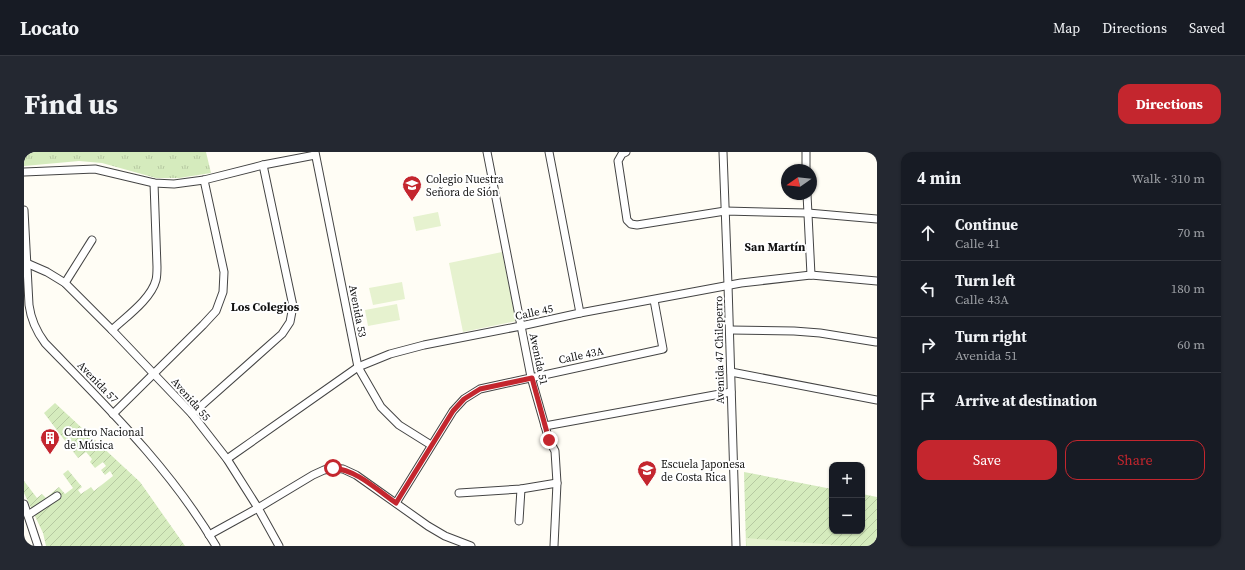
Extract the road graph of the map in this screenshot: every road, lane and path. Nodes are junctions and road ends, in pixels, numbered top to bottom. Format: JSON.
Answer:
{"nodes":[{"id":1,"x":487,"y":152,"type":"edge"},
{"id":2,"x":549,"y":152,"type":"edge"},
{"id":3,"x":723,"y":152,"type":"edge"},
{"id":4,"x":806,"y":152,"type":"edge"},
{"id":5,"x":315,"y":153,"type":"edge"},
{"id":6,"x":624,"y":153,"type":"edge"},
{"id":7,"x":806,"y":164,"type":"edge"},
{"id":8,"x":263,"y":165,"type":"junction"},
{"id":9,"x":24,"y":172,"type":"edge"},
{"id":10,"x":204,"y":180,"type":"junction"},
{"id":11,"x":154,"y":183,"type":"junction"},
{"id":12,"x":807,"y":200,"type":"edge"},
{"id":13,"x":24,"y":210,"type":"edge"},
{"id":14,"x":725,"y":211,"type":"junction"},
{"id":15,"x":808,"y":213,"type":"junction"},
{"id":16,"x":877,"y":219,"type":"edge"},
{"id":17,"x":92,"y":240,"type":"dead end"},
{"id":18,"x":26,"y":263,"type":"edge"},
{"id":19,"x":811,"y":275,"type":"junction"},
{"id":20,"x":877,"y":281,"type":"edge"},
{"id":21,"x":65,"y":283,"type":"junction"},
{"id":22,"x":728,"y":285,"type":"junction"},
{"id":23,"x":654,"y":300,"type":"junction"},
{"id":24,"x":580,"y":313,"type":"junction"},
{"id":25,"x":521,"y":326,"type":"junction"},
{"id":26,"x":112,"y":330,"type":"junction"},
{"id":27,"x":730,"y":330,"type":"junction"},
{"id":28,"x":876,"y":342,"type":"dead end"},
{"id":29,"x":358,"y":367,"type":"junction"},
{"id":30,"x":731,"y":372,"type":"junction"},
{"id":31,"x":154,"y":373,"type":"junction"},
{"id":32,"x":532,"y":378,"type":"junction"},
{"id":33,"x":731,"y":392,"type":"junction"},
{"id":34,"x":877,"y":400,"type":"edge"},
{"id":35,"x":113,"y":414,"type":"junction"},
{"id":36,"x":192,"y":414,"type":"junction"},
{"id":37,"x":545,"y":426,"type":"junction"},
{"id":38,"x":431,"y":445,"type":"junction"},
{"id":39,"x":227,"y":459,"type":"junction"},
{"id":40,"x":557,"y":483,"type":"junction"},
{"id":41,"x":520,"y":489,"type":"junction"},
{"id":42,"x":459,"y":492,"type":"dead end"},
{"id":43,"x":57,"y":496,"type":"dead end"},
{"id":44,"x":396,"y":503,"type":"junction"},
{"id":45,"x":24,"y":504,"type":"edge"},
{"id":46,"x":258,"y":508,"type":"junction"},
{"id":47,"x":28,"y":515,"type":"junction"},
{"id":48,"x":519,"y":521,"type":"dead end"},
{"id":49,"x":209,"y":535,"type":"junction"},
{"id":50,"x":38,"y":546,"type":"edge"},
{"id":51,"x":216,"y":546,"type":"edge"},
{"id":52,"x":279,"y":546,"type":"edge"},
{"id":53,"x":471,"y":546,"type":"edge"},
{"id":54,"x":554,"y":546,"type":"edge"},
{"id":55,"x":736,"y":546,"type":"edge"}],
"edges":[{"from":1,"to":25,"type":"street","name":"Avenida 51"},
{"from":2,"to":24,"type":"street"},
{"from":3,"to":14,"type":"street","name":"Avenida 47 Chileperro"},
{"from":4,"to":7,"type":"street"},
{"from":5,"to":8,"type":"street"},
{"from":5,"to":29,"type":"street","name":"Avenida 53"},
{"from":6,"to":14,"type":"street"},
{"from":8,"to":10,"type":"street"},
{"from":8,"to":36,"type":"street"},
{"from":9,"to":11,"type":"street"},
{"from":10,"to":11,"type":"street"},
{"from":10,"to":31,"type":"street"},
{"from":11,"to":26,"type":"street"},
{"from":12,"to":15,"type":"street"},
{"from":13,"to":18,"type":"street","name":"Avenida 57"},
{"from":14,"to":15,"type":"street"},
{"from":14,"to":22,"type":"street","name":"Avenida 47 Chileperro"},
{"from":15,"to":16,"type":"street"},
{"from":15,"to":19,"type":"street"},
{"from":17,"to":21,"type":"street"},
{"from":18,"to":21,"type":"street","name":"Avenida 55"},
{"from":18,"to":35,"type":"street","name":"Avenida 57"},
{"from":19,"to":20,"type":"street","name":"Calle 45"},
{"from":19,"to":22,"type":"street","name":"Calle 45"},
{"from":21,"to":26,"type":"street","name":"Avenida 55"},
{"from":22,"to":23,"type":"street","name":"Calle 45"},
{"from":22,"to":27,"type":"street","name":"Avenida 47 Chileperro"},
{"from":23,"to":24,"type":"street","name":"Calle 45"},
{"from":23,"to":32,"type":"street","name":"Calle 43A"},
{"from":24,"to":25,"type":"street","name":"Calle 45"},
{"from":25,"to":29,"type":"street","name":"Calle 45"},
{"from":25,"to":32,"type":"street","name":"Avenida 51"},
{"from":26,"to":31,"type":"street","name":"Avenida 55"},
{"from":27,"to":28,"type":"street"},
{"from":27,"to":30,"type":"street","name":"Avenida 47 Chileperro"},
{"from":29,"to":38,"type":"street","name":"Avenida 53"},
{"from":29,"to":39,"type":"street","name":"Calle 45"},
{"from":30,"to":33,"type":"street","name":"Avenida 47 Chileperro"},
{"from":30,"to":34,"type":"street"},
{"from":31,"to":35,"type":"street"},
{"from":31,"to":36,"type":"street","name":"Avenida 55"},
{"from":32,"to":37,"type":"street","name":"Avenida 51"},
{"from":32,"to":38,"type":"street","name":"Calle 43A"},
{"from":33,"to":37,"type":"street"},
{"from":33,"to":55,"type":"street","name":"Avenida 47 Chileperro"},
{"from":35,"to":49,"type":"street","name":"Avenida 57"},
{"from":36,"to":39,"type":"street","name":"Avenida 55"},
{"from":37,"to":40,"type":"street","name":"Avenida 51"},
{"from":38,"to":44,"type":"street","name":"Calle 43A"},
{"from":39,"to":46,"type":"street","name":"Avenida 55"},
{"from":40,"to":41,"type":"street"},
{"from":40,"to":54,"type":"street","name":"Avenida 51"},
{"from":41,"to":42,"type":"street"},
{"from":41,"to":48,"type":"street"},
{"from":43,"to":47,"type":"street"},
{"from":44,"to":46,"type":"street"},
{"from":44,"to":53,"type":"street"},
{"from":45,"to":47,"type":"street"},
{"from":46,"to":49,"type":"street"},
{"from":46,"to":52,"type":"street","name":"Avenida 55"},
{"from":47,"to":50,"type":"street"},
{"from":49,"to":51,"type":"street","name":"Avenida 57"}]}
